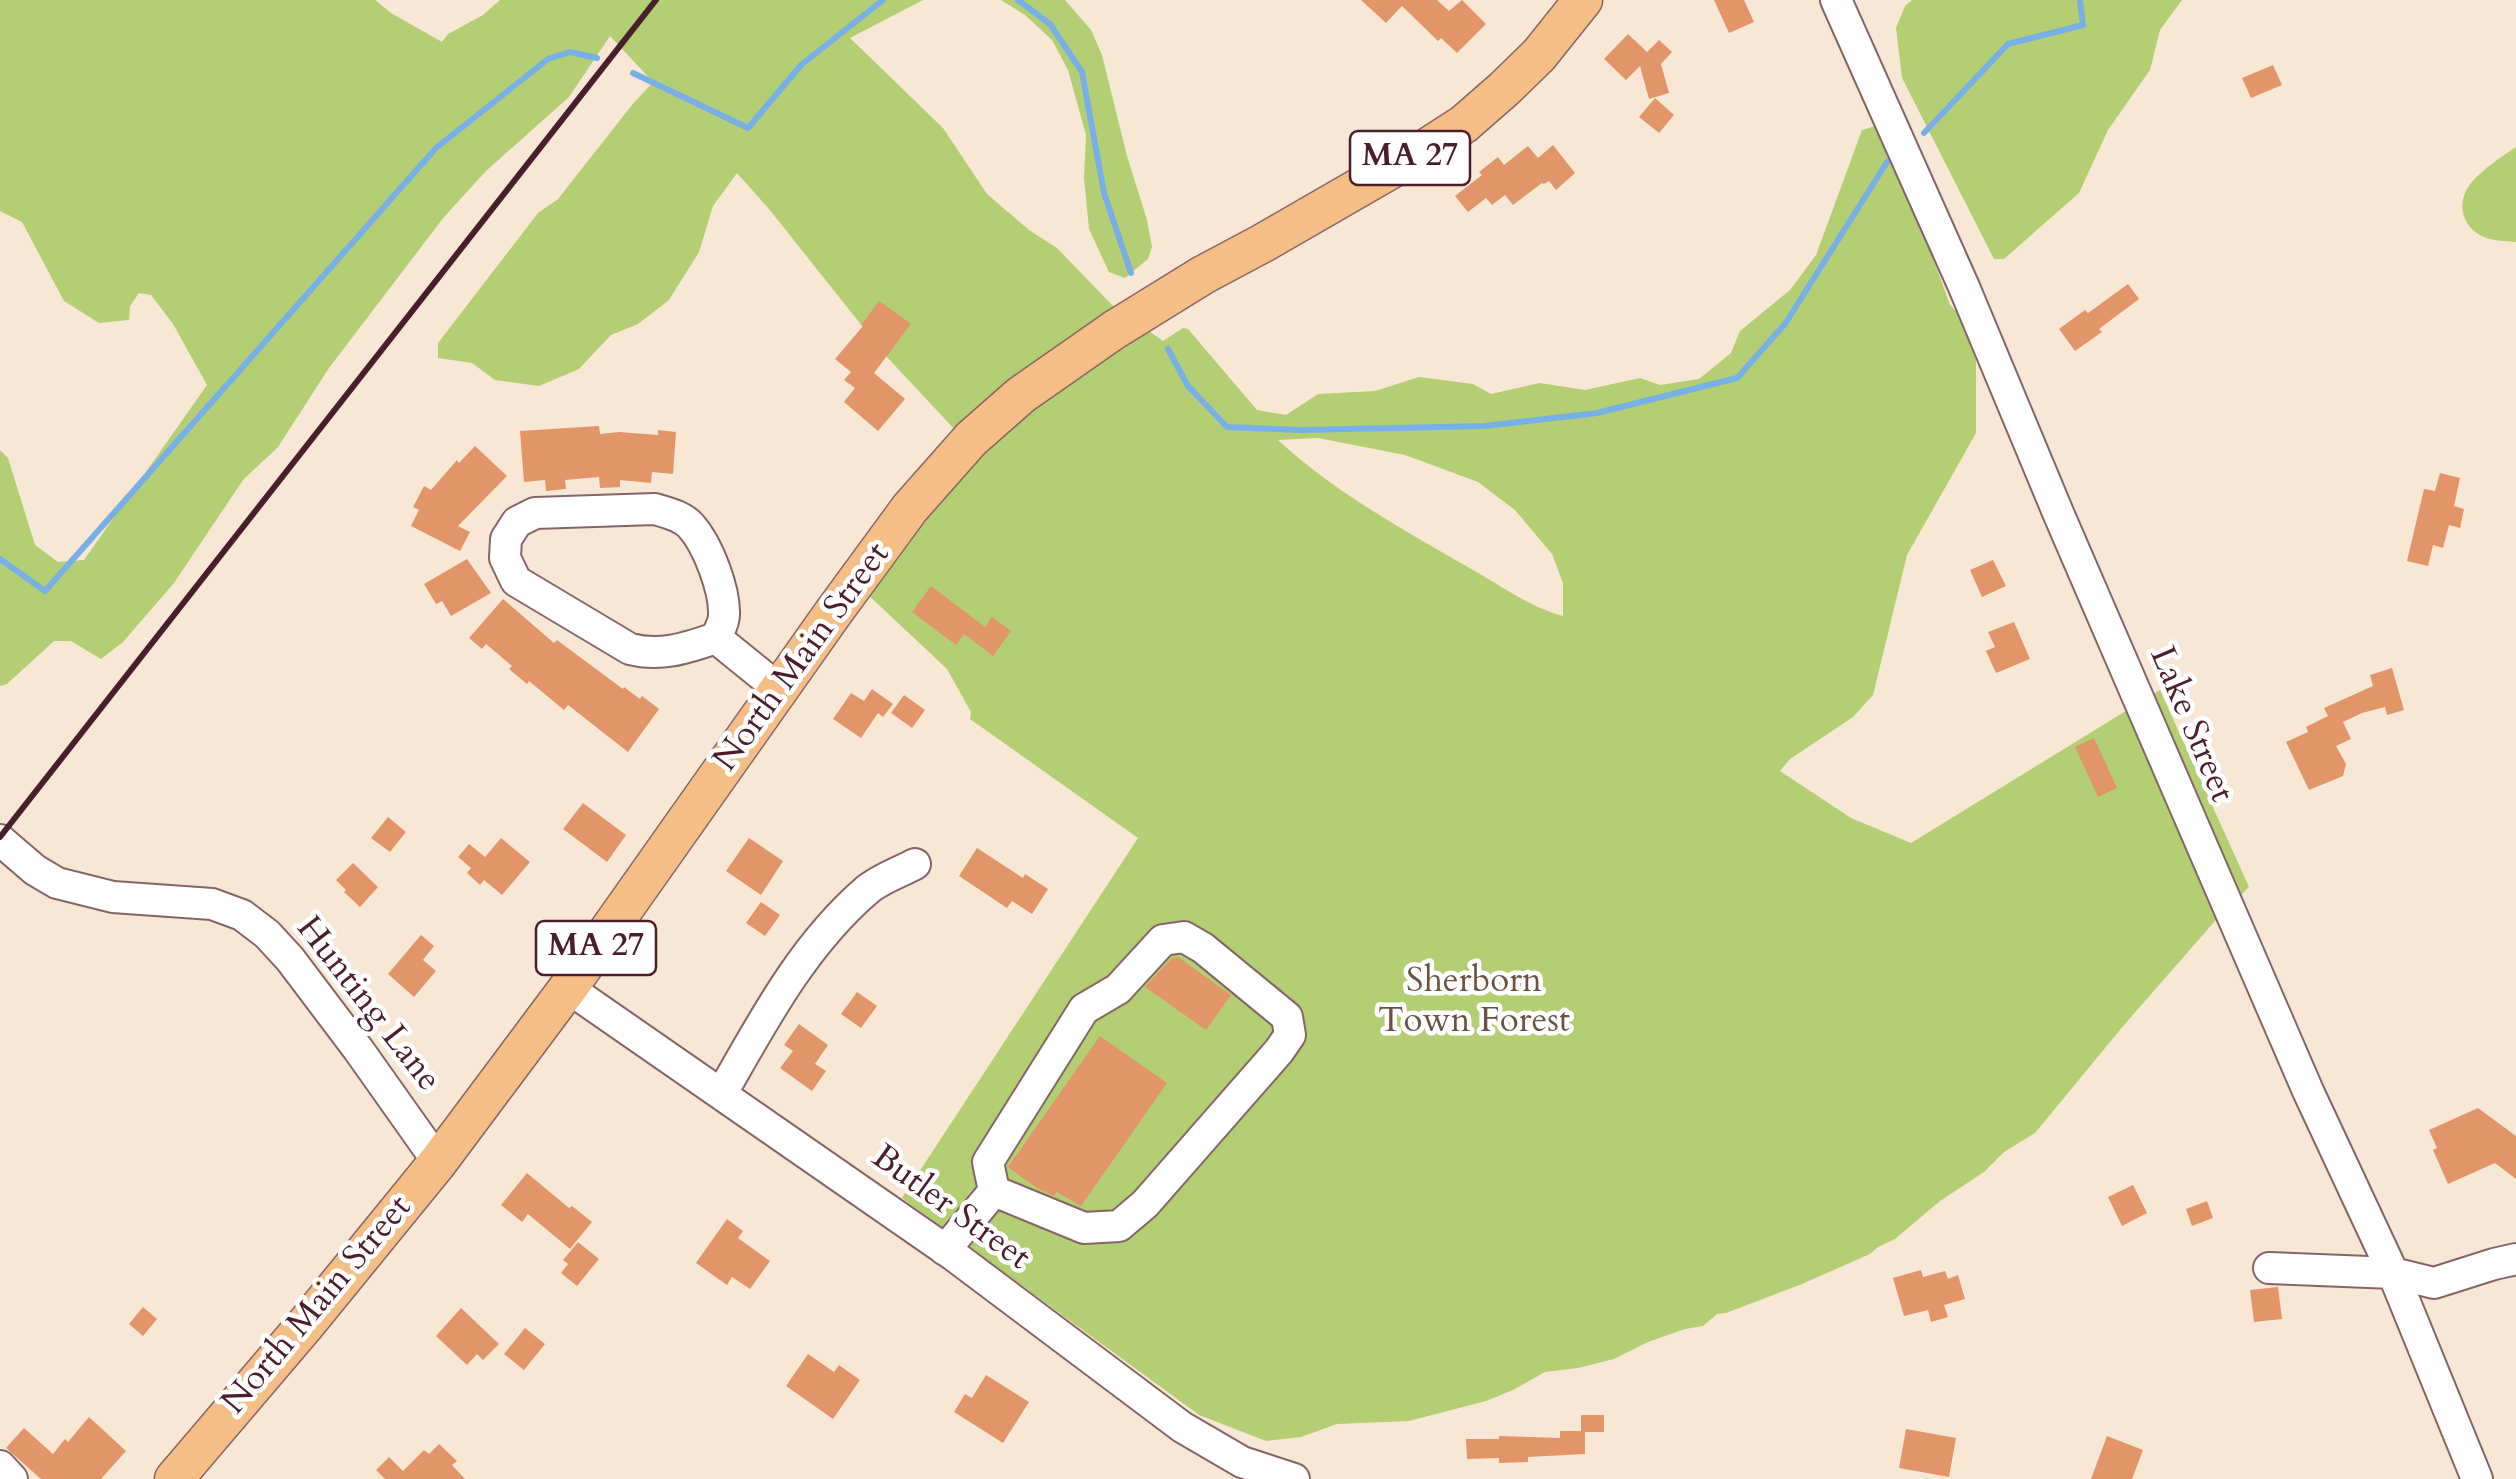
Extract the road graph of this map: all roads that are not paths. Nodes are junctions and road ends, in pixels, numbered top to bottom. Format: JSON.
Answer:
{"nodes":[{"id":1,"x":1583,"y":0,"type":"edge"},
{"id":2,"x":1836,"y":0,"type":"edge"},
{"id":3,"x":716,"y":638,"type":"junction"},
{"id":4,"x":779,"y":689,"type":"junction"},
{"id":5,"x":0,"y":840,"type":"edge"},
{"id":6,"x":915,"y":864,"type":"dead end"},
{"id":7,"x":568,"y":988,"type":"junction"},
{"id":8,"x":722,"y":1093,"type":"junction"},
{"id":9,"x":438,"y":1162,"type":"junction"},
{"id":10,"x":994,"y":1191,"type":"junction"},
{"id":11,"x":945,"y":1250,"type":"junction"},
{"id":12,"x":2516,"y":1259,"type":"edge"},
{"id":13,"x":2269,"y":1268,"type":"dead end"},
{"id":14,"x":2393,"y":1273,"type":"junction"},
{"id":15,"x":0,"y":1466,"type":"edge"},
{"id":16,"x":1242,"y":1470,"type":"edge"},
{"id":17,"x":12,"y":1479,"type":"edge"},
{"id":18,"x":174,"y":1479,"type":"edge"},
{"id":19,"x":1294,"y":1479,"type":"edge"},
{"id":20,"x":2477,"y":1479,"type":"edge"}],
"edges":[{"from":1,"to":4,"type":"main road","name":"North Main Street","number":"MA 27"},
{"from":2,"to":14,"type":"street","name":"Lake Street"},
{"from":3,"to":3,"type":"street"},
{"from":3,"to":4,"type":"street"},
{"from":4,"to":7,"type":"main road","name":"North Main Street","number":"MA 27"},
{"from":5,"to":9,"type":"street","name":"Hunting Lane"},
{"from":6,"to":8,"type":"street"},
{"from":7,"to":8,"type":"street","name":"Butler Street"},
{"from":7,"to":9,"type":"main road","name":"North Main Street","number":"MA 27"},
{"from":8,"to":11,"type":"street","name":"Butler Street"},
{"from":9,"to":18,"type":"main road","name":"North Main Street","number":"MA 27"},
{"from":10,"to":10,"type":"street"},
{"from":10,"to":11,"type":"street"},
{"from":11,"to":16,"type":"street","name":"Butler Street"},
{"from":12,"to":14,"type":"street"},
{"from":13,"to":14,"type":"street"},
{"from":14,"to":20,"type":"street","name":"Lake Street"},
{"from":15,"to":17,"type":"street"},
{"from":16,"to":19,"type":"street","name":"Butler Street"}]}
